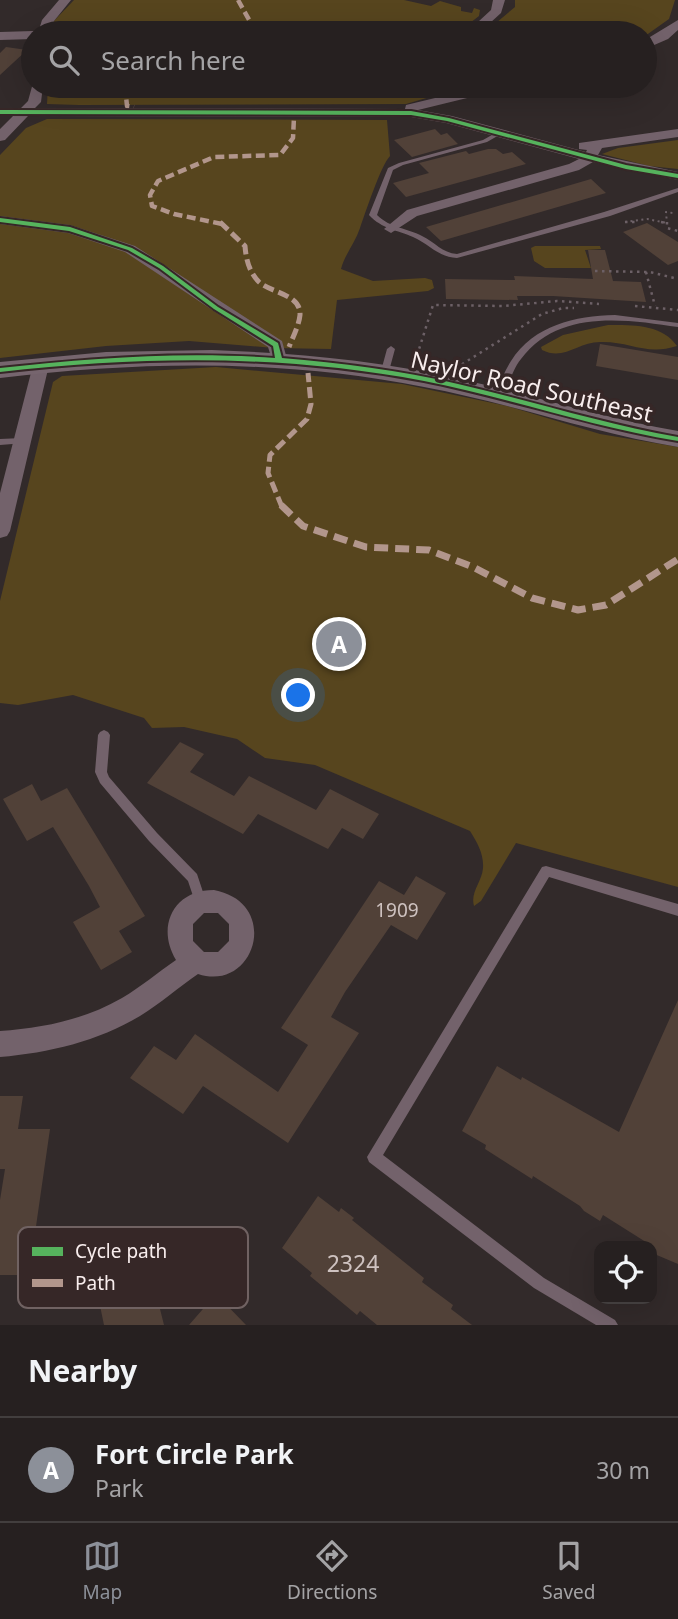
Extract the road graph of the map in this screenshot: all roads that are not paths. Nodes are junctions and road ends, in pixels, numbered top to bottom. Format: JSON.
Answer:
{"nodes":[{"id":1,"x":65,"y":0,"type":"edge"},
{"id":2,"x":499,"y":0,"type":"edge"},
{"id":3,"x":48,"y":21,"type":"edge"},
{"id":4,"x":486,"y":21,"type":"edge"},
{"id":5,"x":678,"y":24,"type":"edge"},
{"id":6,"x":21,"y":36,"type":"edge"},
{"id":7,"x":2,"y":38,"type":"edge"},
{"id":8,"x":657,"y":39,"type":"edge"},
{"id":9,"x":35,"y":98,"type":"edge"},
{"id":10,"x":445,"y":98,"type":"edge"},
{"id":11,"x":434,"y":104,"type":"junction"},
{"id":12,"x":0,"y":112,"type":"edge"},
{"id":13,"x":25,"y":112,"type":"junction"},
{"id":14,"x":384,"y":112,"type":"junction"},
{"id":15,"x":447,"y":119,"type":"junction"},
{"id":16,"x":499,"y":133,"type":"junction"},
{"id":17,"x":678,"y":133,"type":"edge"},
{"id":18,"x":0,"y":137,"type":"edge"},
{"id":19,"x":594,"y":151,"type":"junction"},
{"id":20,"x":678,"y":176,"type":"edge"},
{"id":21,"x":678,"y":190,"type":"edge"},
{"id":22,"x":0,"y":220,"type":"edge"},
{"id":23,"x":391,"y":229,"type":"junction"},
{"id":24,"x":678,"y":325,"type":"edge"},
{"id":25,"x":279,"y":359,"type":"junction"},
{"id":26,"x":41,"y":365,"type":"junction"},
{"id":27,"x":0,"y":370,"type":"edge"},
{"id":28,"x":499,"y":396,"type":"junction"},
{"id":29,"x":678,"y":439,"type":"edge"},
{"id":30,"x":22,"y":441,"type":"junction"},
{"id":31,"x":0,"y":442,"type":"edge"},
{"id":32,"x":0,"y":531,"type":"edge"},
{"id":33,"x":104,"y":735,"type":"dead end"},
{"id":34,"x":201,"y":904,"type":"junction"},
{"id":35,"x":678,"y":910,"type":"edge"},
{"id":36,"x":196,"y":962,"type":"junction"},
{"id":37,"x":0,"y":1044,"type":"edge"},
{"id":38,"x":610,"y":1325,"type":"edge"}],
"edges":[{"from":1,"to":3,"type":"street"},
{"from":2,"to":4,"type":"street"},
{"from":5,"to":8,"type":"street"},
{"from":6,"to":7,"type":"street"},
{"from":9,"to":13,"type":"street"},
{"from":10,"to":11,"type":"street"},
{"from":11,"to":14,"type":"street"},
{"from":11,"to":15,"type":"street"},
{"from":12,"to":13,"type":"street"},
{"from":13,"to":14,"type":"street"},
{"from":13,"to":18,"type":"street"},
{"from":14,"to":15,"type":"street"},
{"from":15,"to":16,"type":"street"},
{"from":16,"to":19,"type":"street"},
{"from":16,"to":23,"type":"lane"},
{"from":17,"to":19,"type":"street"},
{"from":19,"to":20,"type":"street"},
{"from":19,"to":23,"type":"street"},
{"from":21,"to":23,"type":"lane"},
{"from":22,"to":25,"type":"street"},
{"from":24,"to":28,"type":"lane"},
{"from":25,"to":26,"type":"street","name":"Naylor Road Southeast"},
{"from":25,"to":28,"type":"street","name":"Naylor Road Southeast"},
{"from":26,"to":27,"type":"street","name":"Naylor Road Southeast"},
{"from":26,"to":30,"type":"street"},
{"from":28,"to":29,"type":"street","name":"Naylor Road Southeast"},
{"from":30,"to":31,"type":"lane"},
{"from":30,"to":32,"type":"street"},
{"from":33,"to":34,"type":"lane"},
{"from":34,"to":36,"type":"street"},
{"from":34,"to":36,"type":"street"},
{"from":35,"to":38,"type":"lane"},
{"from":36,"to":37,"type":"street"}]}
